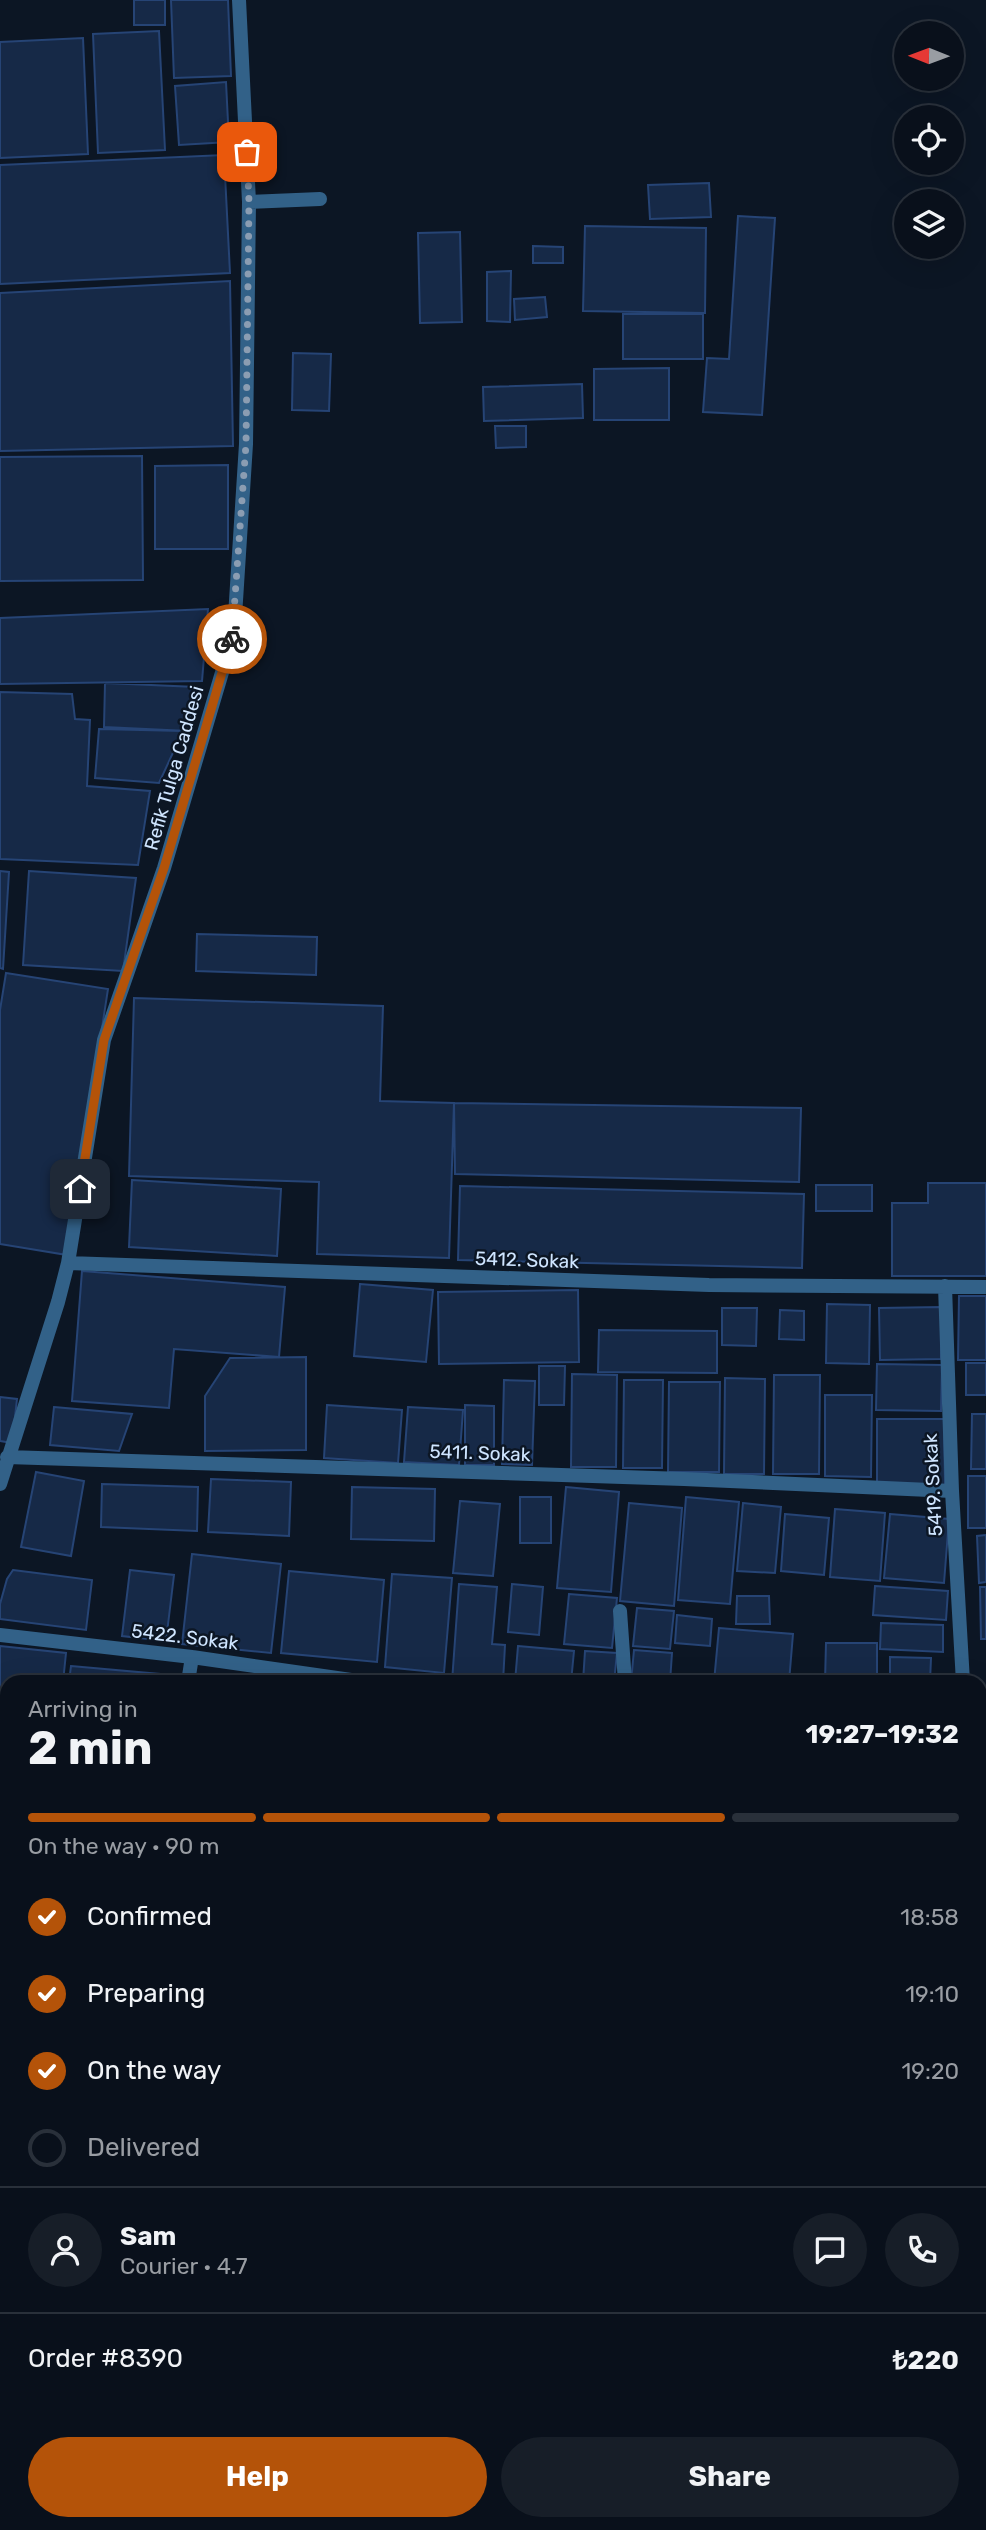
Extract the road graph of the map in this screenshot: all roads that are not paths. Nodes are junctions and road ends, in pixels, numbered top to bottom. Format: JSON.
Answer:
{"nodes":[{"id":1,"x":239,"y":0,"type":"edge"},
{"id":2,"x":320,"y":199,"type":"dead end"},
{"id":3,"x":249,"y":202,"type":"junction"},
{"id":4,"x":68,"y":1263,"type":"junction"},
{"id":5,"x":945,"y":1286,"type":"junction"},
{"id":6,"x":986,"y":1287,"type":"edge"},
{"id":7,"x":7,"y":1457,"type":"junction"},
{"id":8,"x":0,"y":1484,"type":"edge"},
{"id":9,"x":952,"y":1491,"type":"junction"},
{"id":10,"x":620,"y":1611,"type":"dead end"},
{"id":11,"x":0,"y":1635,"type":"edge"},
{"id":12,"x":192,"y":1657,"type":"junction"},
{"id":13,"x":189,"y":1675,"type":"edge"},
{"id":14,"x":317,"y":1675,"type":"edge"},
{"id":15,"x":625,"y":1675,"type":"edge"},
{"id":16,"x":963,"y":1675,"type":"edge"}],
"edges":[{"from":1,"to":3,"type":"street","name":"Refik Tulga Caddesi"},
{"from":2,"to":3,"type":"street"},
{"from":3,"to":4,"type":"street","name":"Refik Tulga Caddesi"},
{"from":4,"to":5,"type":"street","name":"5412. Sokak"},
{"from":4,"to":7,"type":"street","name":"Refik Tulga Caddesi"},
{"from":5,"to":6,"type":"street","name":"5412. Sokak"},
{"from":5,"to":9,"type":"street","name":"5419. Sokak"},
{"from":7,"to":8,"type":"street","name":"Refik Tulga Caddesi"},
{"from":7,"to":9,"type":"street","name":"5411. Sokak"},
{"from":9,"to":16,"type":"street","name":"5419. Sokak"},
{"from":10,"to":15,"type":"street"},
{"from":11,"to":12,"type":"street","name":"5422. Sokak"},
{"from":12,"to":13,"type":"street"},
{"from":12,"to":14,"type":"street","name":"5422. Sokak"}]}
